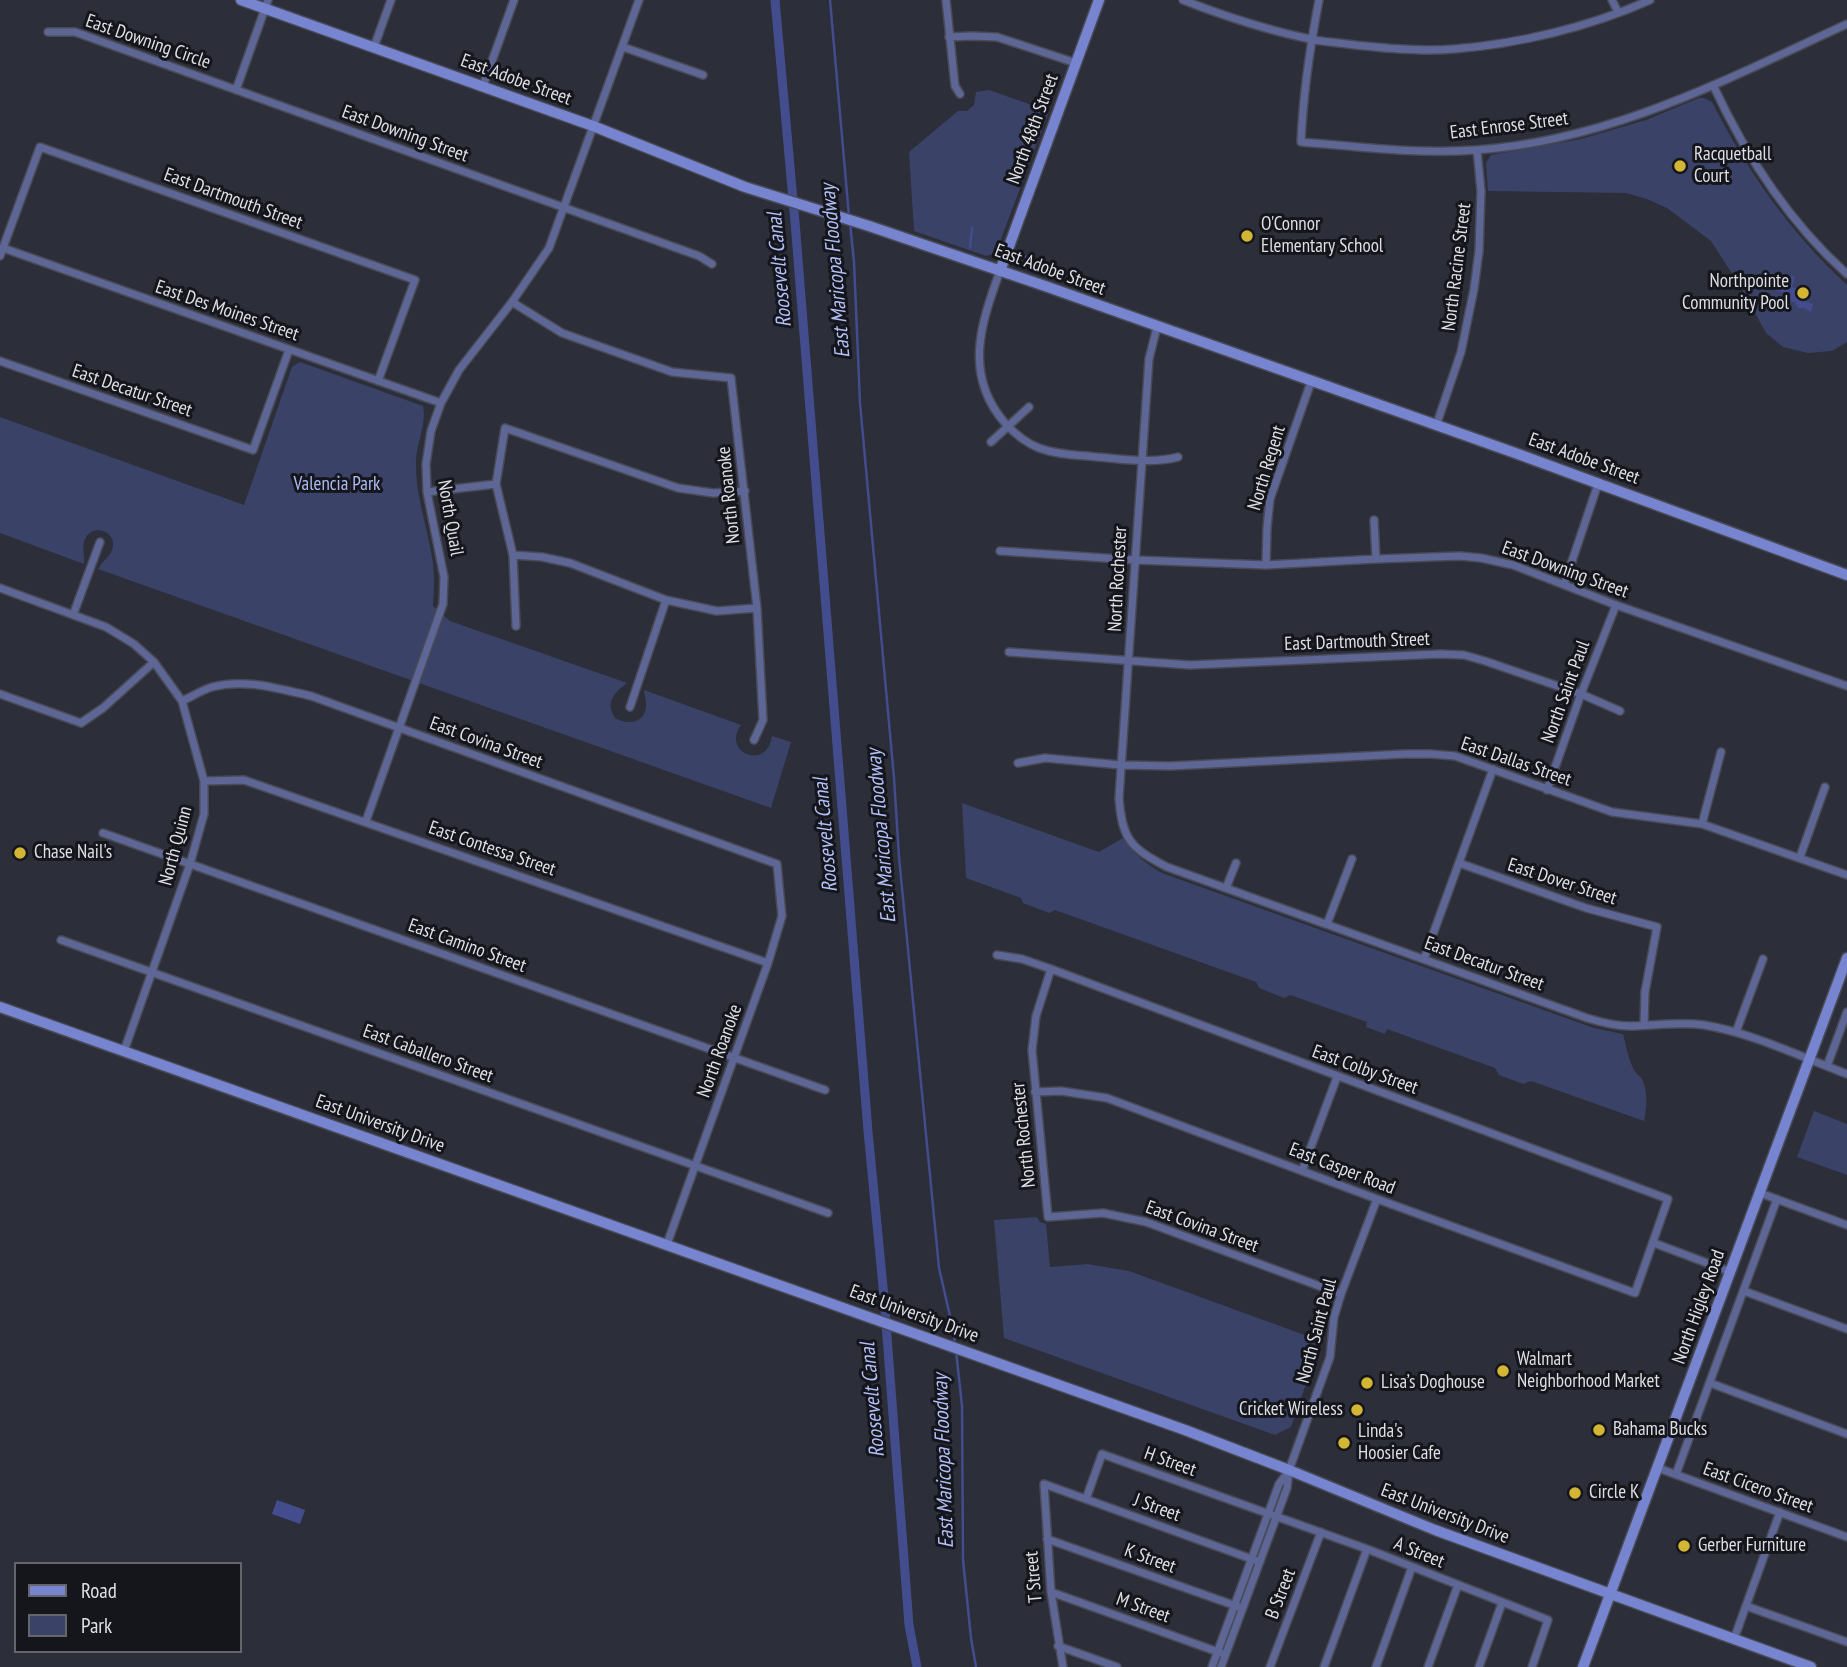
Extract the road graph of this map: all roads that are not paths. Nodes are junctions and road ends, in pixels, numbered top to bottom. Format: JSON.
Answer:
{"nodes":[{"id":1,"x":240,"y":0,"type":"edge"},
{"id":2,"x":391,"y":0,"type":"edge"},
{"id":3,"x":514,"y":0,"type":"edge"},
{"id":4,"x":639,"y":0,"type":"edge"},
{"id":5,"x":946,"y":0,"type":"edge"},
{"id":6,"x":1099,"y":0,"type":"edge"},
{"id":7,"x":1183,"y":0,"type":"edge"},
{"id":8,"x":1319,"y":0,"type":"edge"},
{"id":9,"x":1612,"y":0,"type":"edge"},
{"id":10,"x":1650,"y":0,"type":"edge"},
{"id":11,"x":266,"y":4,"type":"edge"},
{"id":12,"x":1618,"y":12,"type":"junction"},
{"id":13,"x":1847,"y":24,"type":"edge"},
{"id":14,"x":48,"y":32,"type":"dead end"},
{"id":15,"x":949,"y":37,"type":"junction"},
{"id":16,"x":1311,"y":39,"type":"junction"},
{"id":17,"x":374,"y":47,"type":"junction"},
{"id":18,"x":623,"y":47,"type":"junction"},
{"id":19,"x":1076,"y":63,"type":"junction"},
{"id":20,"x":703,"y":75,"type":"dead end"},
{"id":21,"x":1713,"y":85,"type":"junction"},
{"id":22,"x":483,"y":86,"type":"junction"},
{"id":23,"x":236,"y":90,"type":"junction"},
{"id":24,"x":960,"y":94,"type":"dead end"},
{"id":25,"x":593,"y":126,"type":"junction"},
{"id":26,"x":1477,"y":150,"type":"junction"},
{"id":27,"x":563,"y":207,"type":"junction"},
{"id":28,"x":1,"y":252,"type":"edge"},
{"id":29,"x":712,"y":264,"type":"dead end"},
{"id":30,"x":1000,"y":271,"type":"junction"},
{"id":31,"x":1847,"y":274,"type":"edge"},
{"id":32,"x":512,"y":302,"type":"junction"},
{"id":33,"x":1157,"y":327,"type":"junction"},
{"id":34,"x":289,"y":349,"type":"junction"},
{"id":35,"x":0,"y":361,"type":"edge"},
{"id":36,"x":378,"y":381,"type":"junction"},
{"id":37,"x":1311,"y":382,"type":"junction"},
{"id":38,"x":441,"y":403,"type":"junction"},
{"id":39,"x":1029,"y":407,"type":"dead end"},
{"id":40,"x":1436,"y":426,"type":"junction"},
{"id":41,"x":1008,"y":427,"type":"junction"},
{"id":42,"x":991,"y":442,"type":"dead end"},
{"id":43,"x":1178,"y":457,"type":"dead end"},
{"id":44,"x":1141,"y":461,"type":"junction"},
{"id":45,"x":496,"y":484,"type":"junction"},
{"id":46,"x":1598,"y":484,"type":"junction"},
{"id":47,"x":745,"y":491,"type":"junction"},
{"id":48,"x":427,"y":492,"type":"junction"},
{"id":49,"x":1374,"y":520,"type":"dead end"},
{"id":50,"x":100,"y":542,"type":"dead end"},
{"id":51,"x":1000,"y":551,"type":"dead end"},
{"id":52,"x":513,"y":555,"type":"junction"},
{"id":53,"x":1135,"y":559,"type":"junction"},
{"id":54,"x":1376,"y":559,"type":"junction"},
{"id":55,"x":1266,"y":565,"type":"junction"},
{"id":56,"x":1847,"y":575,"type":"edge"},
{"id":57,"x":1564,"y":585,"type":"junction"},
{"id":58,"x":0,"y":588,"type":"edge"},
{"id":59,"x":666,"y":600,"type":"junction"},
{"id":60,"x":1616,"y":605,"type":"junction"},
{"id":61,"x":757,"y":608,"type":"junction"},
{"id":62,"x":73,"y":615,"type":"junction"},
{"id":63,"x":516,"y":626,"type":"dead end"},
{"id":64,"x":1009,"y":652,"type":"dead end"},
{"id":65,"x":1129,"y":660,"type":"junction"},
{"id":66,"x":153,"y":662,"type":"junction"},
{"id":67,"x":1847,"y":686,"type":"edge"},
{"id":68,"x":0,"y":694,"type":"edge"},
{"id":69,"x":1581,"y":694,"type":"junction"},
{"id":70,"x":182,"y":701,"type":"junction"},
{"id":71,"x":631,"y":708,"type":"dead end"},
{"id":72,"x":1620,"y":711,"type":"dead end"},
{"id":73,"x":399,"y":728,"type":"junction"},
{"id":74,"x":754,"y":740,"type":"dead end"},
{"id":75,"x":1721,"y":752,"type":"dead end"},
{"id":76,"x":1018,"y":763,"type":"dead end"},
{"id":77,"x":1121,"y":765,"type":"junction"},
{"id":78,"x":1493,"y":769,"type":"junction"},
{"id":79,"x":204,"y":781,"type":"junction"},
{"id":80,"x":1825,"y":787,"type":"dead end"},
{"id":81,"x":1548,"y":790,"type":"junction"},
{"id":82,"x":366,"y":821,"type":"junction"},
{"id":83,"x":1702,"y":824,"type":"junction"},
{"id":84,"x":103,"y":833,"type":"dead end"},
{"id":85,"x":1126,"y":834,"type":"joint"},
{"id":86,"x":1800,"y":858,"type":"junction"},
{"id":87,"x":1352,"y":859,"type":"dead end"},
{"id":88,"x":1236,"y":863,"type":"dead end"},
{"id":89,"x":1459,"y":863,"type":"junction"},
{"id":90,"x":190,"y":864,"type":"junction"},
{"id":91,"x":776,"y":864,"type":"joint"},
{"id":92,"x":1847,"y":875,"type":"edge"},
{"id":93,"x":1226,"y":888,"type":"junction"},
{"id":94,"x":1327,"y":924,"type":"junction"},
{"id":95,"x":61,"y":940,"type":"dead end"},
{"id":96,"x":998,"y":955,"type":"dead end"},
{"id":97,"x":1763,"y":958,"type":"dead end"},
{"id":98,"x":1847,"y":958,"type":"edge"},
{"id":99,"x":1424,"y":959,"type":"junction"},
{"id":100,"x":768,"y":964,"type":"junction"},
{"id":101,"x":1051,"y":969,"type":"junction"},
{"id":102,"x":151,"y":972,"type":"junction"},
{"id":103,"x":0,"y":1007,"type":"edge"},
{"id":104,"x":1847,"y":1012,"type":"edge"},
{"id":105,"x":1644,"y":1025,"type":"junction"},
{"id":106,"x":1736,"y":1032,"type":"junction"},
{"id":107,"x":124,"y":1051,"type":"junction"},
{"id":108,"x":734,"y":1058,"type":"junction"},
{"id":109,"x":1809,"y":1060,"type":"junction"},
{"id":110,"x":1827,"y":1066,"type":"junction"},
{"id":111,"x":1847,"y":1074,"type":"edge"},
{"id":112,"x":1337,"y":1077,"type":"junction"},
{"id":113,"x":825,"y":1090,"type":"dead end"},
{"id":114,"x":1035,"y":1092,"type":"junction"},
{"id":115,"x":695,"y":1166,"type":"junction"},
{"id":116,"x":1302,"y":1171,"type":"junction"},
{"id":117,"x":1760,"y":1193,"type":"junction"},
{"id":118,"x":1377,"y":1199,"type":"junction"},
{"id":119,"x":1777,"y":1199,"type":"junction"},
{"id":120,"x":828,"y":1213,"type":"dead end"},
{"id":121,"x":1048,"y":1217,"type":"joint"},
{"id":122,"x":1847,"y":1225,"type":"edge"},
{"id":123,"x":1654,"y":1243,"type":"junction"},
{"id":124,"x":667,"y":1244,"type":"junction"},
{"id":125,"x":1731,"y":1272,"type":"junction"},
{"id":126,"x":1744,"y":1291,"type":"junction"},
{"id":127,"x":1341,"y":1294,"type":"junction"},
{"id":128,"x":1847,"y":1329,"type":"edge"},
{"id":129,"x":1710,"y":1383,"type":"junction"},
{"id":130,"x":1847,"y":1434,"type":"edge"},
{"id":131,"x":1657,"y":1468,"type":"junction"},
{"id":132,"x":1289,"y":1471,"type":"junction"},
{"id":133,"x":1676,"y":1474,"type":"junction"},
{"id":134,"x":1044,"y":1484,"type":"joint"},
{"id":135,"x":1086,"y":1499,"type":"junction"},
{"id":136,"x":1780,"y":1513,"type":"junction"},
{"id":137,"x":1273,"y":1515,"type":"junction"},
{"id":138,"x":1321,"y":1532,"type":"junction"},
{"id":139,"x":1847,"y":1537,"type":"edge"},
{"id":140,"x":1046,"y":1539,"type":"junction"},
{"id":141,"x":1367,"y":1549,"type":"junction"},
{"id":142,"x":1251,"y":1559,"type":"junction"},
{"id":143,"x":1260,"y":1562,"type":"junction"},
{"id":144,"x":1412,"y":1567,"type":"junction"},
{"id":145,"x":1458,"y":1585,"type":"junction"},
{"id":146,"x":1051,"y":1592,"type":"junction"},
{"id":147,"x":1609,"y":1594,"type":"junction"},
{"id":148,"x":1502,"y":1603,"type":"junction"},
{"id":149,"x":1234,"y":1605,"type":"junction"},
{"id":150,"x":1746,"y":1606,"type":"junction"},
{"id":151,"x":1243,"y":1608,"type":"junction"},
{"id":152,"x":1734,"y":1639,"type":"junction"},
{"id":153,"x":1847,"y":1642,"type":"edge"},
{"id":154,"x":1058,"y":1646,"type":"junction"},
{"id":155,"x":1217,"y":1651,"type":"junction"},
{"id":156,"x":1226,"y":1655,"type":"junction"},
{"id":157,"x":1063,"y":1667,"type":"edge"},
{"id":158,"x":1117,"y":1667,"type":"edge"},
{"id":159,"x":1212,"y":1667,"type":"edge"},
{"id":160,"x":1221,"y":1667,"type":"edge"},
{"id":161,"x":1270,"y":1667,"type":"edge"},
{"id":162,"x":1324,"y":1667,"type":"edge"},
{"id":163,"x":1376,"y":1667,"type":"edge"},
{"id":164,"x":1428,"y":1667,"type":"edge"},
{"id":165,"x":1479,"y":1667,"type":"edge"},
{"id":166,"x":1532,"y":1667,"type":"edge"},
{"id":167,"x":1583,"y":1667,"type":"edge"},
{"id":168,"x":1811,"y":1667,"type":"edge"}],
"edges":[{"from":1,"to":11,"type":"main road","name":"East Adobe Street"},
{"from":2,"to":17,"type":"street"},
{"from":3,"to":22,"type":"street"},
{"from":4,"to":18,"type":"street","name":"North Quail"},
{"from":5,"to":15,"type":"street"},
{"from":6,"to":19,"type":"main road","name":"North 48th Street"},
{"from":7,"to":16,"type":"street"},
{"from":8,"to":16,"type":"street"},
{"from":9,"to":12,"type":"street"},
{"from":10,"to":12,"type":"street"},
{"from":11,"to":17,"type":"main road","name":"East Adobe Street"},
{"from":11,"to":23,"type":"street"},
{"from":12,"to":16,"type":"street"},
{"from":13,"to":21,"type":"street","name":"East Enrose Street"},
{"from":14,"to":23,"type":"street","name":"East Downing Circle"},
{"from":15,"to":19,"type":"street"},
{"from":15,"to":24,"type":"street"},
{"from":16,"to":26,"type":"street","name":"East Enrose Street"},
{"from":17,"to":22,"type":"main road","name":"East Adobe Street"},
{"from":18,"to":20,"type":"street"},
{"from":18,"to":25,"type":"street","name":"North Quail"},
{"from":19,"to":30,"type":"main road","name":"North 48th Street"},
{"from":21,"to":26,"type":"street","name":"East Enrose Street"},
{"from":21,"to":31,"type":"street"},
{"from":22,"to":25,"type":"main road","name":"East Adobe Street"},
{"from":23,"to":27,"type":"street","name":"East Downing Street"},
{"from":25,"to":27,"type":"street","name":"North Quail"},
{"from":25,"to":30,"type":"main road","name":"East Adobe Street"},
{"from":26,"to":40,"type":"street","name":"North Racine Street"},
{"from":27,"to":29,"type":"street"},
{"from":27,"to":32,"type":"street","name":"North Quail"},
{"from":28,"to":34,"type":"street","name":"East Des Moines Street"},
{"from":28,"to":36,"type":"street","name":"East Dartmouth Street"},
{"from":30,"to":33,"type":"main road","name":"East Adobe Street"},
{"from":30,"to":41,"type":"street"},
{"from":32,"to":38,"type":"street","name":"North Quail"},
{"from":32,"to":47,"type":"street","name":"North Roanoke"},
{"from":33,"to":37,"type":"main road","name":"East Adobe Street"},
{"from":33,"to":44,"type":"street","name":"North Rochester"},
{"from":34,"to":35,"type":"street","name":"East Decatur Street"},
{"from":34,"to":36,"type":"street","name":"East Des Moines Street"},
{"from":36,"to":38,"type":"street","name":"East Des Moines Street"},
{"from":37,"to":40,"type":"main road","name":"East Adobe Street"},
{"from":37,"to":55,"type":"street","name":"North Regent"},
{"from":38,"to":48,"type":"street","name":"North Quail"},
{"from":39,"to":41,"type":"street"},
{"from":40,"to":46,"type":"main road","name":"East Adobe Street"},
{"from":41,"to":42,"type":"street"},
{"from":41,"to":44,"type":"street"},
{"from":43,"to":44,"type":"street"},
{"from":44,"to":53,"type":"street","name":"North Rochester"},
{"from":45,"to":47,"type":"street"},
{"from":45,"to":48,"type":"street"},
{"from":45,"to":52,"type":"street"},
{"from":46,"to":56,"type":"main road","name":"East Adobe Street"},
{"from":46,"to":57,"type":"street"},
{"from":47,"to":61,"type":"street","name":"North Roanoke"},
{"from":48,"to":73,"type":"street","name":"North Quail"},
{"from":49,"to":54,"type":"street"},
{"from":50,"to":62,"type":"street"},
{"from":51,"to":53,"type":"street"},
{"from":52,"to":59,"type":"street"},
{"from":52,"to":63,"type":"street"},
{"from":53,"to":55,"type":"street","name":"East Downing Street"},
{"from":53,"to":65,"type":"street","name":"North Rochester"},
{"from":54,"to":55,"type":"street","name":"East Downing Street"},
{"from":54,"to":57,"type":"street","name":"East Downing Street"},
{"from":57,"to":60,"type":"street","name":"East Downing Street"},
{"from":58,"to":62,"type":"street"},
{"from":59,"to":61,"type":"street"},
{"from":59,"to":71,"type":"street"},
{"from":60,"to":67,"type":"street","name":"East Downing Street"},
{"from":60,"to":69,"type":"street","name":"North Saint Paul"},
{"from":61,"to":74,"type":"street","name":"North Roanoke"},
{"from":62,"to":66,"type":"street"},
{"from":64,"to":65,"type":"street","name":"East Dartmouth Street"},
{"from":65,"to":69,"type":"street","name":"East Dartmouth Street"},
{"from":65,"to":77,"type":"street","name":"North Rochester"},
{"from":66,"to":68,"type":"street"},
{"from":66,"to":70,"type":"street","name":"North Quinn"},
{"from":69,"to":72,"type":"street","name":"East Dartmouth Street"},
{"from":69,"to":81,"type":"street","name":"North Saint Paul"},
{"from":70,"to":73,"type":"street","name":"East Covina Street"},
{"from":70,"to":79,"type":"street","name":"North Quinn"},
{"from":73,"to":82,"type":"street","name":"North Quail"},
{"from":73,"to":91,"type":"street","name":"East Covina Street"},
{"from":75,"to":83,"type":"street"},
{"from":76,"to":77,"type":"street","name":"East Dallas Street"},
{"from":77,"to":78,"type":"street","name":"East Dallas Street"},
{"from":77,"to":85,"type":"street","name":"North Rochester"},
{"from":78,"to":81,"type":"street","name":"East Dallas Street"},
{"from":78,"to":89,"type":"street"},
{"from":79,"to":82,"type":"street","name":"East Contessa Street"},
{"from":79,"to":90,"type":"street","name":"North Quinn"},
{"from":80,"to":86,"type":"street"},
{"from":81,"to":83,"type":"street","name":"East Dallas Street"},
{"from":82,"to":100,"type":"street","name":"East Contessa Street"},
{"from":83,"to":86,"type":"street","name":"East Dallas Street"},
{"from":84,"to":90,"type":"street","name":"East Camino Street"},
{"from":85,"to":93,"type":"street","name":"East Decatur Street"},
{"from":86,"to":92,"type":"street","name":"East Dallas Street"},
{"from":87,"to":94,"type":"street"},
{"from":88,"to":93,"type":"street"},
{"from":89,"to":99,"type":"street"},
{"from":89,"to":105,"type":"street","name":"East Dover Street"},
{"from":90,"to":102,"type":"street","name":"North Quinn"},
{"from":90,"to":108,"type":"street","name":"East Camino Street"},
{"from":91,"to":100,"type":"street","name":"North Roanoke"},
{"from":93,"to":94,"type":"street","name":"East Decatur Street"},
{"from":94,"to":99,"type":"street","name":"East Decatur Street"},
{"from":95,"to":102,"type":"street","name":"East Caballero Street"},
{"from":96,"to":101,"type":"street","name":"East Colby Street"},
{"from":97,"to":106,"type":"street"},
{"from":98,"to":109,"type":"main road","name":"North Higley Road"},
{"from":99,"to":105,"type":"street","name":"East Decatur Street"},
{"from":100,"to":108,"type":"street","name":"North Roanoke"},
{"from":101,"to":112,"type":"street","name":"East Colby Street"},
{"from":101,"to":114,"type":"street","name":"North Rochester"},
{"from":102,"to":107,"type":"street","name":"North Quinn"},
{"from":102,"to":115,"type":"street","name":"East Caballero Street"},
{"from":103,"to":107,"type":"main road","name":"East University Drive"},
{"from":104,"to":110,"type":"street"},
{"from":105,"to":106,"type":"street","name":"East Decatur Street"},
{"from":106,"to":109,"type":"street","name":"East Decatur Street"},
{"from":107,"to":124,"type":"main road","name":"East University Drive"},
{"from":108,"to":113,"type":"street","name":"East Camino Street"},
{"from":108,"to":115,"type":"street","name":"North Roanoke"},
{"from":109,"to":110,"type":"street","name":"East Decatur Street"},
{"from":109,"to":117,"type":"main road","name":"North Higley Road"},
{"from":110,"to":111,"type":"street","name":"East Decatur Street"},
{"from":112,"to":116,"type":"street"},
{"from":112,"to":123,"type":"street","name":"East Colby Street"},
{"from":114,"to":116,"type":"street","name":"East Casper Road"},
{"from":114,"to":121,"type":"street","name":"North Rochester"},
{"from":115,"to":120,"type":"street","name":"East Caballero Street"},
{"from":115,"to":124,"type":"street","name":"North Roanoke"},
{"from":116,"to":118,"type":"street","name":"East Casper Road"},
{"from":117,"to":119,"type":"street"},
{"from":117,"to":125,"type":"main road","name":"North Higley Road"},
{"from":118,"to":123,"type":"street","name":"East Casper Road"},
{"from":118,"to":127,"type":"street","name":"North Saint Paul"},
{"from":119,"to":122,"type":"street"},
{"from":119,"to":126,"type":"street","name":"North Higley Road"},
{"from":121,"to":127,"type":"street","name":"East Covina Street"},
{"from":123,"to":125,"type":"street"},
{"from":124,"to":132,"type":"main road","name":"East University Drive"},
{"from":125,"to":131,"type":"main road","name":"North Higley Road"},
{"from":126,"to":128,"type":"street"},
{"from":126,"to":129,"type":"street","name":"North Higley Road"},
{"from":127,"to":132,"type":"street","name":"North Saint Paul"},
{"from":129,"to":130,"type":"street"},
{"from":129,"to":133,"type":"street","name":"North Higley Road"},
{"from":131,"to":133,"type":"street","name":"East Cicero Street"},
{"from":131,"to":147,"type":"main road","name":"North Higley Road"},
{"from":132,"to":137,"type":"street"},
{"from":132,"to":147,"type":"main road","name":"East University Drive"},
{"from":133,"to":136,"type":"street","name":"East Cicero Street"},
{"from":134,"to":135,"type":"street","name":"J Street"},
{"from":134,"to":140,"type":"street","name":"T Street"},
{"from":135,"to":137,"type":"street","name":"H Street"},
{"from":135,"to":142,"type":"street","name":"J Street"},
{"from":136,"to":139,"type":"street","name":"East Cicero Street"},
{"from":136,"to":150,"type":"street"},
{"from":137,"to":138,"type":"street","name":"A Street"},
{"from":137,"to":142,"type":"street"},
{"from":137,"to":143,"type":"street"},
{"from":138,"to":141,"type":"street","name":"A Street"},
{"from":138,"to":161,"type":"street","name":"B Street"},
{"from":140,"to":146,"type":"street","name":"T Street"},
{"from":140,"to":149,"type":"street","name":"K Street"},
{"from":141,"to":144,"type":"street","name":"A Street"},
{"from":141,"to":162,"type":"street"},
{"from":142,"to":143,"type":"street","name":"J Street"},
{"from":142,"to":149,"type":"street"},
{"from":143,"to":151,"type":"street"},
{"from":144,"to":145,"type":"street","name":"A Street"},
{"from":144,"to":163,"type":"street"},
{"from":145,"to":148,"type":"street","name":"A Street"},
{"from":145,"to":164,"type":"street"},
{"from":146,"to":154,"type":"street","name":"T Street"},
{"from":146,"to":155,"type":"street","name":"M Street"},
{"from":147,"to":152,"type":"main road","name":"East University Drive"},
{"from":147,"to":167,"type":"main road","name":"North Higley Road"},
{"from":148,"to":165,"type":"street"},
{"from":148,"to":166,"type":"street","name":"A Street"},
{"from":149,"to":151,"type":"street","name":"K Street"},
{"from":149,"to":155,"type":"street"},
{"from":150,"to":152,"type":"street"},
{"from":150,"to":153,"type":"street"},
{"from":151,"to":156,"type":"street"},
{"from":152,"to":168,"type":"main road","name":"East University Drive"},
{"from":154,"to":157,"type":"street","name":"T Street"},
{"from":154,"to":158,"type":"street"},
{"from":155,"to":156,"type":"street","name":"M Street"},
{"from":155,"to":159,"type":"street"},
{"from":156,"to":160,"type":"street"}]}
